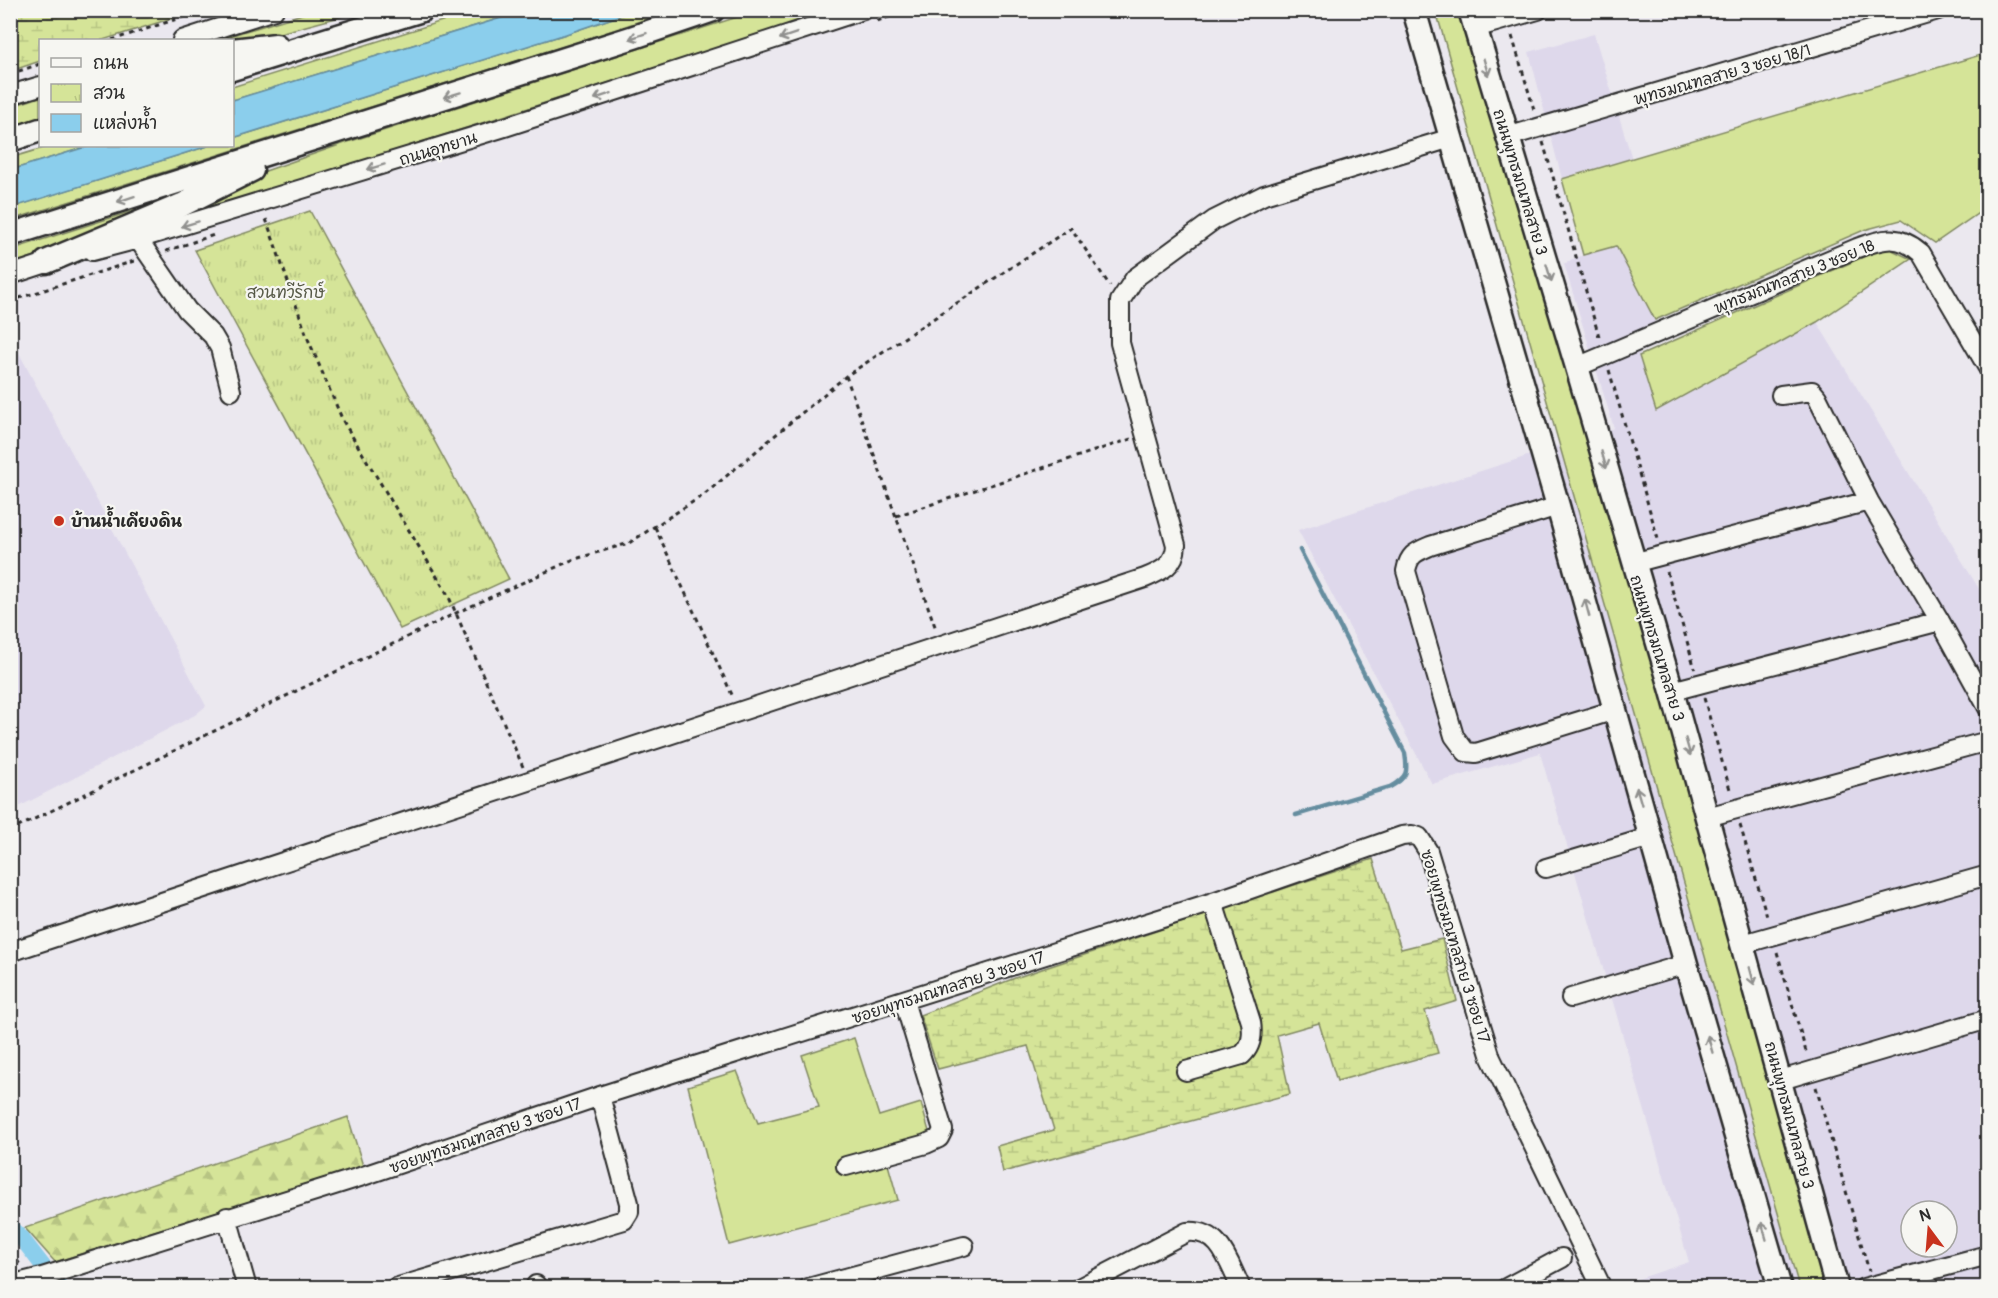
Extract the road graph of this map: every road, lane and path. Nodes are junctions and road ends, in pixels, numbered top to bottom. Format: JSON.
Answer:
{"nodes":[{"id":1,"x":205,"y":10,"type":"edge"},
{"id":2,"x":274,"y":10,"type":"edge"},
{"id":3,"x":422,"y":10,"type":"edge"},
{"id":4,"x":713,"y":10,"type":"edge"},
{"id":5,"x":863,"y":10,"type":"edge"},
{"id":6,"x":1414,"y":10,"type":"edge"},
{"id":7,"x":1538,"y":10,"type":"edge"},
{"id":8,"x":1938,"y":10,"type":"edge"},
{"id":9,"x":1472,"y":19,"type":"edge"},
{"id":10,"x":1508,"y":19,"type":"junction"},
{"id":11,"x":115,"y":39,"type":"edge"},
{"id":12,"x":185,"y":39,"type":"edge"},
{"id":13,"x":328,"y":39,"type":"junction"},
{"id":14,"x":234,"y":50,"type":"edge"},
{"id":15,"x":39,"y":64,"type":"edge"},
{"id":16,"x":234,"y":68,"type":"edge"},
{"id":17,"x":10,"y":74,"type":"edge"},
{"id":18,"x":39,"y":86,"type":"edge"},
{"id":19,"x":10,"y":95,"type":"edge"},
{"id":20,"x":1539,"y":128,"type":"junction"},
{"id":21,"x":39,"y":130,"type":"edge"},
{"id":22,"x":318,"y":137,"type":"junction"},
{"id":23,"x":1451,"y":138,"type":"junction"},
{"id":24,"x":1507,"y":138,"type":"junction"},
{"id":25,"x":10,"y":140,"type":"edge"},
{"id":26,"x":266,"y":219,"type":"dead end"},
{"id":27,"x":10,"y":235,"type":"edge"},
{"id":28,"x":138,"y":239,"type":"junction"},
{"id":29,"x":46,"y":262,"type":"junction"},
{"id":30,"x":10,"y":275,"type":"edge"},
{"id":31,"x":1120,"y":301,"type":"junction"},
{"id":32,"x":1605,"y":356,"type":"junction"},
{"id":33,"x":1578,"y":367,"type":"junction"},
{"id":34,"x":1988,"y":368,"type":"edge"},
{"id":35,"x":846,"y":376,"type":"junction"},
{"id":36,"x":231,"y":391,"type":"dead end"},
{"id":37,"x":1781,"y":395,"type":"dead end"},
{"id":38,"x":1145,"y":434,"type":"junction"},
{"id":39,"x":1869,"y":501,"type":"junction"},
{"id":40,"x":1558,"y":506,"type":"junction"},
{"id":41,"x":896,"y":516,"type":"junction"},
{"id":42,"x":655,"y":527,"type":"junction"},
{"id":43,"x":1662,"y":556,"type":"junction"},
{"id":44,"x":1633,"y":563,"type":"junction"},
{"id":45,"x":456,"y":613,"type":"junction"},
{"id":46,"x":1940,"y":621,"type":"junction"},
{"id":47,"x":942,"y":646,"type":"junction"},
{"id":48,"x":1699,"y":684,"type":"junction"},
{"id":49,"x":1672,"y":691,"type":"junction"},
{"id":50,"x":1988,"y":708,"type":"edge"},
{"id":51,"x":1615,"y":710,"type":"junction"},
{"id":52,"x":740,"y":711,"type":"junction"},
{"id":53,"x":1988,"y":741,"type":"edge"},
{"id":54,"x":529,"y":780,"type":"junction"},
{"id":55,"x":1736,"y":810,"type":"junction"},
{"id":56,"x":1707,"y":817,"type":"junction"},
{"id":57,"x":10,"y":831,"type":"edge"},
{"id":58,"x":1650,"y":837,"type":"junction"},
{"id":59,"x":1545,"y":868,"type":"dead end"},
{"id":60,"x":1988,"y":876,"type":"edge"},
{"id":61,"x":1214,"y":902,"type":"junction"},
{"id":62,"x":1772,"y":935,"type":"junction"},
{"id":63,"x":1743,"y":944,"type":"junction"},
{"id":64,"x":10,"y":952,"type":"edge"},
{"id":65,"x":1686,"y":964,"type":"junction"},
{"id":66,"x":1571,"y":998,"type":"dead end"},
{"id":67,"x":904,"y":1001,"type":"junction"},
{"id":68,"x":1988,"y":1019,"type":"edge"},
{"id":69,"x":1186,"y":1071,"type":"dead end"},
{"id":70,"x":1811,"y":1071,"type":"junction"},
{"id":71,"x":1780,"y":1080,"type":"junction"},
{"id":72,"x":600,"y":1096,"type":"junction"},
{"id":73,"x":846,"y":1166,"type":"dead end"},
{"id":74,"x":227,"y":1217,"type":"junction"},
{"id":75,"x":964,"y":1246,"type":"dead end"},
{"id":76,"x":10,"y":1254,"type":"edge"},
{"id":77,"x":1988,"y":1255,"type":"edge"},
{"id":78,"x":1562,"y":1258,"type":"dead end"},
{"id":79,"x":18,"y":1261,"type":"dead end"},
{"id":80,"x":10,"y":1285,"type":"edge"},
{"id":81,"x":1869,"y":1286,"type":"edge"},
{"id":82,"x":247,"y":1287,"type":"edge"},
{"id":83,"x":395,"y":1287,"type":"edge"},
{"id":84,"x":808,"y":1287,"type":"edge"},
{"id":85,"x":1079,"y":1287,"type":"edge"},
{"id":86,"x":1240,"y":1287,"type":"edge"},
{"id":87,"x":1506,"y":1287,"type":"edge"},
{"id":88,"x":1602,"y":1287,"type":"edge"},
{"id":89,"x":1780,"y":1287,"type":"edge"},
{"id":90,"x":1837,"y":1287,"type":"edge"}],
"edges":[{"from":1,"to":11,"type":"path"},
{"from":2,"to":12,"type":"street"},
{"from":3,"to":13,"type":"main road"},
{"from":4,"to":22,"type":"main road","one_way":true},
{"from":5,"to":28,"type":"street","name":"ถนนอุทยาน","one_way":true},
{"from":6,"to":23,"type":"main road"},
{"from":7,"to":10,"type":"street"},
{"from":8,"to":20,"type":"street","name":"พุทธมณฑลสาย 3 ซอย 18/1"},
{"from":9,"to":10,"type":"street"},
{"from":9,"to":24,"type":"main road","name":"ถนนพุทธมณฑลสาย 3","one_way":true},
{"from":10,"to":20,"type":"path"},
{"from":13,"to":14,"type":"main road"},
{"from":13,"to":16,"type":"main road"},
{"from":15,"to":17,"type":"path"},
{"from":18,"to":19,"type":"street"},
{"from":20,"to":24,"type":"street","name":"พุทธมณฑลสาย 3 ซอย 18/1"},
{"from":20,"to":32,"type":"path"},
{"from":21,"to":25,"type":"main road"},
{"from":22,"to":27,"type":"main road","one_way":true},
{"from":22,"to":29,"type":"main road"},
{"from":23,"to":31,"type":"street"},
{"from":23,"to":40,"type":"main road"},
{"from":24,"to":33,"type":"main road","name":"ถนนพุทธมณฑลสาย 3","one_way":true},
{"from":26,"to":45,"type":"path"},
{"from":28,"to":29,"type":"street","name":"ถนนอุทยาน"},
{"from":28,"to":36,"type":"street"},
{"from":29,"to":30,"type":"street","name":"ถนนอุทยาน"},
{"from":31,"to":35,"type":"path"},
{"from":31,"to":38,"type":"street"},
{"from":32,"to":33,"type":"street","name":"พุทธมณฑลสาย 3 ซอย 18"},
{"from":32,"to":34,"type":"street","name":"พุทธมณฑลสาย 3 ซอย 18"},
{"from":32,"to":43,"type":"path"},
{"from":33,"to":44,"type":"main road","name":"ถนนพุทธมณฑลสาย 3","one_way":true},
{"from":35,"to":41,"type":"path"},
{"from":35,"to":42,"type":"path"},
{"from":37,"to":39,"type":"street"},
{"from":38,"to":41,"type":"path"},
{"from":38,"to":47,"type":"street"},
{"from":39,"to":43,"type":"street"},
{"from":39,"to":46,"type":"street"},
{"from":51,"to":40,"type":"main road","one_way":true},
{"from":40,"to":51,"type":"street"},
{"from":41,"to":47,"type":"path"},
{"from":42,"to":45,"type":"path"},
{"from":42,"to":52,"type":"path"},
{"from":43,"to":44,"type":"street"},
{"from":43,"to":48,"type":"path"},
{"from":44,"to":49,"type":"main road","name":"ถนนพุทธมณฑลสาย 3"},
{"from":45,"to":54,"type":"path"},
{"from":45,"to":57,"type":"path"},
{"from":46,"to":48,"type":"street"},
{"from":46,"to":50,"type":"street"},
{"from":47,"to":52,"type":"street"},
{"from":48,"to":49,"type":"street"},
{"from":48,"to":55,"type":"path"},
{"from":49,"to":56,"type":"main road","name":"ถนนพุทธมณฑลสาย 3","one_way":true},
{"from":58,"to":51,"type":"main road","one_way":true},
{"from":52,"to":54,"type":"street"},
{"from":53,"to":55,"type":"street"},
{"from":54,"to":64,"type":"street"},
{"from":55,"to":56,"type":"street"},
{"from":55,"to":62,"type":"path"},
{"from":56,"to":63,"type":"main road","name":"ถนนพุทธมณฑลสาย 3"},
{"from":58,"to":59,"type":"street"},
{"from":58,"to":65,"type":"main road"},
{"from":60,"to":62,"type":"street"},
{"from":61,"to":67,"type":"street","name":"ซอยพุทธมณฑลสาย 3 ซอย 17"},
{"from":61,"to":69,"type":"street"},
{"from":61,"to":88,"type":"street","name":"ซอยพุทธมณฑลสาย 3 ซอย 17"},
{"from":62,"to":63,"type":"street"},
{"from":62,"to":70,"type":"path"},
{"from":63,"to":71,"type":"main road","name":"ถนนพุทธมณฑลสาย 3","one_way":true},
{"from":65,"to":66,"type":"street"},
{"from":89,"to":65,"type":"main road","one_way":true},
{"from":67,"to":72,"type":"street","name":"ซอยพุทธมณฑลสาย 3 ซอย 17"},
{"from":67,"to":73,"type":"street"},
{"from":68,"to":70,"type":"street"},
{"from":70,"to":71,"type":"street"},
{"from":70,"to":81,"type":"path"},
{"from":71,"to":90,"type":"main road","name":"ถนนพุทธมณฑลสาย 3"},
{"from":72,"to":74,"type":"street","name":"ซอยพุทธมณฑลสาย 3 ซอย 17"},
{"from":72,"to":83,"type":"street"},
{"from":74,"to":80,"type":"street","name":"ซอยพุทธมณฑลสาย 3 ซอย 17"},
{"from":74,"to":82,"type":"street"},
{"from":75,"to":84,"type":"street"},
{"from":76,"to":79,"type":"path"},
{"from":77,"to":81,"type":"street"},
{"from":78,"to":87,"type":"street"},
{"from":85,"to":86,"type":"street"}]}
